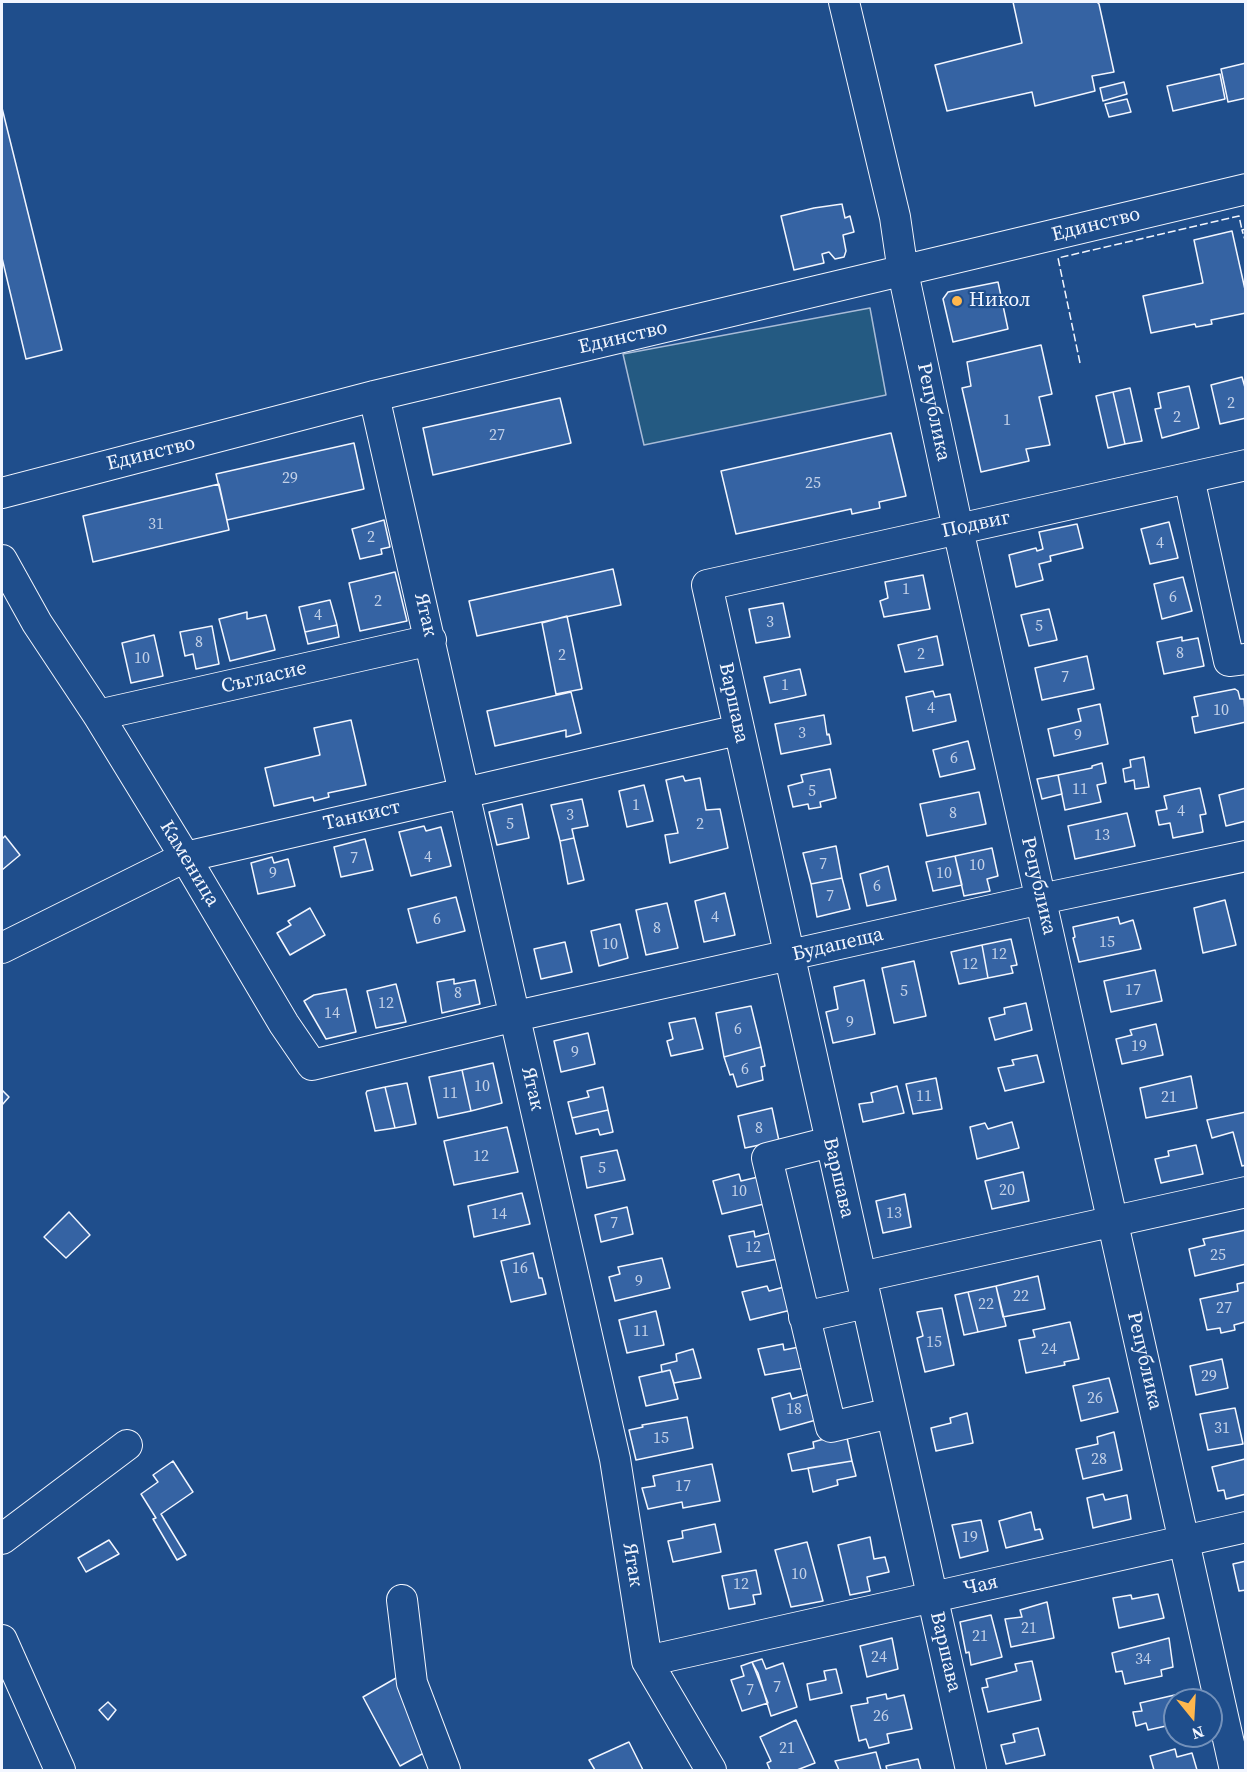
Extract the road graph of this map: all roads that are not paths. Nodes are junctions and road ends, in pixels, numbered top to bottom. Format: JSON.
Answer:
{"nodes":[{"id":1,"x":844,"y":2,"type":"edge"},
{"id":2,"x":1245,"y":189,"type":"edge"},
{"id":3,"x":903,"y":272,"type":"junction"},
{"id":4,"x":374,"y":396,"type":"junction"},
{"id":5,"x":1245,"y":465,"type":"edge"},
{"id":6,"x":1190,"y":478,"type":"junction"},
{"id":7,"x":2,"y":493,"type":"edge"},
{"id":8,"x":958,"y":529,"type":"junction"},
{"id":9,"x":2,"y":560,"type":"edge"},
{"id":10,"x":707,"y":585,"type":"joint"},
{"id":11,"x":431,"y":640,"type":"junction"},
{"id":12,"x":1245,"y":659,"type":"edge"},
{"id":13,"x":98,"y":715,"type":"junction"},
{"id":14,"x":738,"y":730,"type":"junction"},
{"id":15,"x":465,"y":792,"type":"junction"},
{"id":16,"x":1245,"y":856,"type":"edge"},
{"id":17,"x":185,"y":857,"type":"junction"},
{"id":18,"x":1041,"y":899,"type":"junction"},
{"id":19,"x":2,"y":948,"type":"edge"},
{"id":20,"x":788,"y":956,"type":"junction"},
{"id":21,"x":516,"y":1016,"type":"junction"},
{"id":22,"x":430,"y":1038,"type":"joint"},
{"id":23,"x":830,"y":1142,"type":"junction"},
{"id":24,"x":1245,"y":1192,"type":"edge"},
{"id":25,"x":1113,"y":1220,"type":"junction"},
{"id":26,"x":863,"y":1290,"type":"junction"},
{"id":27,"x":804,"y":1317,"type":"junction"},
{"id":28,"x":891,"y":1413,"type":"junction"},
{"id":29,"x":127,"y":1445,"type":"dead end"},
{"id":30,"x":1245,"y":1527,"type":"edge"},
{"id":31,"x":2,"y":1539,"type":"edge"},
{"id":32,"x":1184,"y":1541,"type":"junction"},
{"id":33,"x":932,"y":1597,"type":"junction"},
{"id":34,"x":402,"y":1600,"type":"dead end"},
{"id":35,"x":2,"y":1640,"type":"edge"},
{"id":36,"x":647,"y":1661,"type":"junction"},
{"id":37,"x":60,"y":1770,"type":"edge"},
{"id":38,"x":445,"y":1770,"type":"edge"},
{"id":39,"x":711,"y":1770,"type":"edge"},
{"id":40,"x":971,"y":1770,"type":"edge"},
{"id":41,"x":1235,"y":1770,"type":"edge"}],
"edges":[{"from":1,"to":3,"type":"street","name":"Република"},
{"from":2,"to":3,"type":"street","name":"Единство"},
{"from":3,"to":4,"type":"street","name":"Единство"},
{"from":3,"to":8,"type":"street","name":"Република"},
{"from":4,"to":7,"type":"street","name":"Единство"},
{"from":4,"to":11,"type":"street","name":"Ятак"},
{"from":5,"to":6,"type":"street","name":"Подвиг"},
{"from":6,"to":8,"type":"street","name":"Подвиг"},
{"from":6,"to":12,"type":"street"},
{"from":8,"to":10,"type":"street","name":"Подвиг"},
{"from":8,"to":18,"type":"street","name":"Република"},
{"from":9,"to":13,"type":"street","name":"Каменица"},
{"from":10,"to":14,"type":"street","name":"Варшава"},
{"from":11,"to":13,"type":"street","name":"Съгласие"},
{"from":11,"to":15,"type":"street","name":"Ятак"},
{"from":13,"to":17,"type":"street","name":"Каменица"},
{"from":14,"to":15,"type":"street","name":"Танкист"},
{"from":14,"to":20,"type":"street","name":"Варшава"},
{"from":15,"to":17,"type":"street","name":"Танкист"},
{"from":15,"to":21,"type":"street","name":"Ятак"},
{"from":16,"to":18,"type":"street","name":"Будапеща"},
{"from":17,"to":19,"type":"street","name":"Танкист"},
{"from":17,"to":22,"type":"street","name":"Каменица"},
{"from":18,"to":20,"type":"street","name":"Будапеща"},
{"from":18,"to":25,"type":"street","name":"Република"},
{"from":20,"to":21,"type":"street","name":"Будапеща"},
{"from":20,"to":23,"type":"street","name":"Варшава"},
{"from":21,"to":22,"type":"street","name":"Будапеща"},
{"from":21,"to":36,"type":"street","name":"Ятак"},
{"from":23,"to":26,"type":"street","name":"Варшава"},
{"from":23,"to":27,"type":"street"},
{"from":24,"to":25,"type":"street"},
{"from":25,"to":26,"type":"street"},
{"from":25,"to":32,"type":"street","name":"Република"},
{"from":26,"to":27,"type":"street"},
{"from":26,"to":28,"type":"street","name":"Варшава"},
{"from":27,"to":28,"type":"street"},
{"from":28,"to":33,"type":"street","name":"Варшава"},
{"from":29,"to":31,"type":"street"},
{"from":30,"to":32,"type":"street","name":"Чая"},
{"from":32,"to":33,"type":"street","name":"Чая"},
{"from":32,"to":41,"type":"street","name":"Република"},
{"from":33,"to":36,"type":"street","name":"Чая"},
{"from":33,"to":40,"type":"street","name":"Варшава"},
{"from":34,"to":38,"type":"street"},
{"from":35,"to":37,"type":"street"},
{"from":36,"to":39,"type":"street","name":"Ятак"}]}
